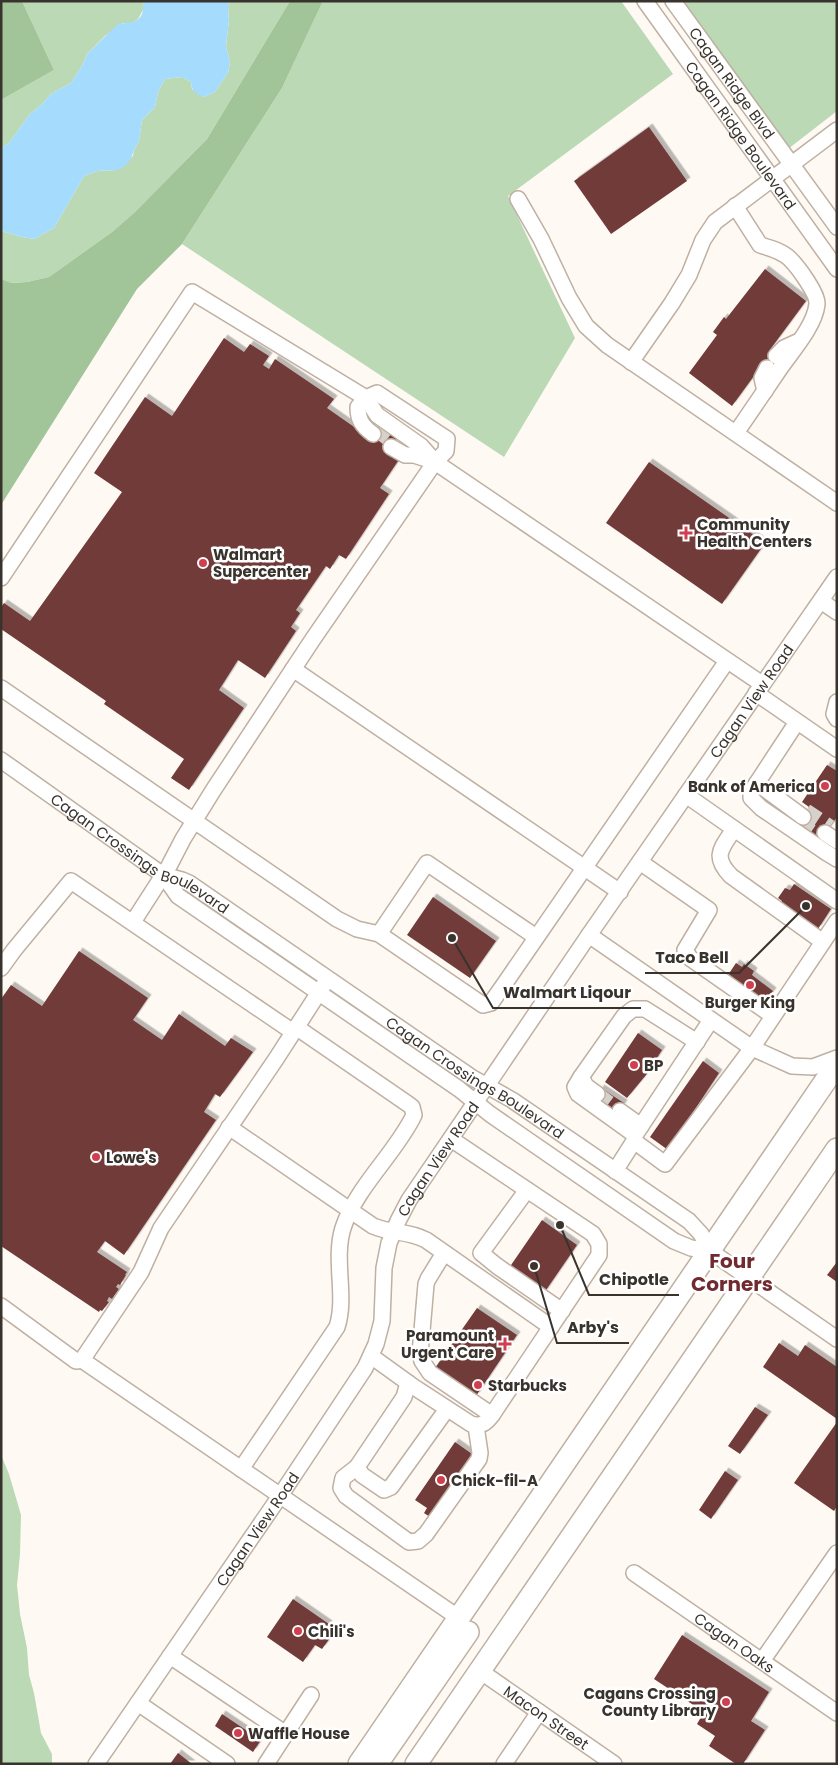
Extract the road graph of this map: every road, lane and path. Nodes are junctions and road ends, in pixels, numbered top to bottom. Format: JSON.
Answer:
{"nodes":[{"id":1,"x":645,"y":1,"type":"edge"},
{"id":2,"x":673,"y":1,"type":"edge"},
{"id":3,"x":837,"y":130,"type":"edge"},
{"id":4,"x":791,"y":164,"type":"junction"},
{"id":5,"x":772,"y":179,"type":"junction"},
{"id":6,"x":518,"y":199,"type":"dead end"},
{"id":7,"x":735,"y":206,"type":"junction"},
{"id":8,"x":837,"y":227,"type":"edge"},
{"id":9,"x":837,"y":269,"type":"edge"},
{"id":10,"x":799,"y":342,"type":"junction"},
{"id":11,"x":631,"y":362,"type":"junction"},
{"id":12,"x":765,"y":391,"type":"junction"},
{"id":13,"x":366,"y":398,"type":"junction"},
{"id":14,"x":375,"y":432,"type":"tunnel mouth"},
{"id":15,"x":736,"y":433,"type":"junction"},
{"id":16,"x":392,"y":445,"type":"tunnel mouth"},
{"id":17,"x":435,"y":462,"type":"junction"},
{"id":18,"x":837,"y":503,"type":"edge"},
{"id":19,"x":837,"y":577,"type":"edge"},
{"id":20,"x":1,"y":578,"type":"edge"},
{"id":21,"x":820,"y":601,"type":"junction"},
{"id":22,"x":837,"y":612,"type":"edge"},
{"id":23,"x":726,"y":660,"type":"junction"},
{"id":24,"x":293,"y":669,"type":"junction"},
{"id":25,"x":1,"y":688,"type":"edge"},
{"id":26,"x":759,"y":689,"type":"junction"},
{"id":27,"x":837,"y":702,"type":"edge"},
{"id":28,"x":837,"y":719,"type":"edge"},
{"id":29,"x":798,"y":722,"type":"junction"},
{"id":30,"x":837,"y":749,"type":"edge"},
{"id":31,"x":1,"y":760,"type":"edge"},
{"id":32,"x":755,"y":786,"type":"junction"},
{"id":33,"x":686,"y":796,"type":"junction"},
{"id":34,"x":803,"y":817,"type":"tunnel mouth"},
{"id":35,"x":194,"y":821,"type":"junction"},
{"id":36,"x":734,"y":829,"type":"junction"},
{"id":37,"x":830,"y":834,"type":"tunnel mouth"},
{"id":38,"x":837,"y":850,"type":"edge"},
{"id":39,"x":837,"y":858,"type":"edge"},
{"id":40,"x":640,"y":862,"type":"junction"},
{"id":41,"x":584,"y":868,"type":"junction"},
{"id":42,"x":164,"y":875,"type":"junction"},
{"id":43,"x":620,"y":892,"type":"junction"},
{"id":44,"x":837,"y":901,"type":"edge"},
{"id":45,"x":837,"y":921,"type":"edge"},
{"id":46,"x":133,"y":922,"type":"junction"},
{"id":47,"x":379,"y":934,"type":"junction"},
{"id":48,"x":590,"y":935,"type":"junction"},
{"id":49,"x":536,"y":937,"type":"junction"},
{"id":50,"x":823,"y":942,"type":"junction"},
{"id":51,"x":1,"y":968,"type":"edge"},
{"id":52,"x":328,"y":978,"type":"junction"},
{"id":53,"x":318,"y":992,"type":"junction"},
{"id":54,"x":773,"y":1016,"type":"junction"},
{"id":55,"x":711,"y":1020,"type":"junction"},
{"id":56,"x":294,"y":1029,"type":"junction"},
{"id":57,"x":697,"y":1042,"type":"junction"},
{"id":58,"x":752,"y":1048,"type":"junction"},
{"id":59,"x":837,"y":1058,"type":"edge"},
{"id":60,"x":837,"y":1064,"type":"edge"},
{"id":61,"x":581,"y":1077,"type":"junction"},
{"id":62,"x":487,"y":1086,"type":"junction"},
{"id":63,"x":597,"y":1094,"type":"tunnel mouth"},
{"id":64,"x":476,"y":1102,"type":"junction"},
{"id":65,"x":620,"y":1111,"type":"tunnel mouth"},
{"id":66,"x":230,"y":1127,"type":"junction"},
{"id":67,"x":637,"y":1134,"type":"junction"},
{"id":68,"x":451,"y":1140,"type":"junction"},
{"id":69,"x":837,"y":1149,"type":"edge"},
{"id":70,"x":615,"y":1171,"type":"junction"},
{"id":71,"x":527,"y":1190,"type":"junction"},
{"id":72,"x":350,"y":1210,"type":"junction"},
{"id":73,"x":393,"y":1232,"type":"junction"},
{"id":74,"x":710,"y":1251,"type":"junction"},
{"id":75,"x":444,"y":1253,"type":"junction"},
{"id":76,"x":748,"y":1278,"type":"junction"},
{"id":77,"x":1,"y":1306,"type":"edge"},
{"id":78,"x":562,"y":1311,"type":"junction"},
{"id":79,"x":551,"y":1327,"type":"junction"},
{"id":80,"x":837,"y":1339,"type":"edge"},
{"id":81,"x":371,"y":1356,"type":"junction"},
{"id":82,"x":82,"y":1360,"type":"junction"},
{"id":83,"x":408,"y":1383,"type":"junction"},
{"id":84,"x":447,"y":1409,"type":"junction"},
{"id":85,"x":492,"y":1415,"type":"junction"},
{"id":86,"x":476,"y":1426,"type":"junction"},
{"id":87,"x":357,"y":1467,"type":"junction"},
{"id":88,"x":241,"y":1469,"type":"junction"},
{"id":89,"x":280,"y":1496,"type":"junction"},
{"id":90,"x":505,"y":1551,"type":"junction"},
{"id":91,"x":837,"y":1553,"type":"edge"},
{"id":92,"x":634,"y":1572,"type":"dead end"},
{"id":93,"x":459,"y":1618,"type":"junction"},
{"id":94,"x":170,"y":1656,"type":"junction"},
{"id":95,"x":762,"y":1661,"type":"junction"},
{"id":96,"x":480,"y":1671,"type":"junction"},
{"id":97,"x":311,"y":1695,"type":"dead end"},
{"id":98,"x":138,"y":1702,"type":"junction"},
{"id":99,"x":540,"y":1712,"type":"junction"},
{"id":100,"x":837,"y":1713,"type":"edge"},
{"id":101,"x":286,"y":1734,"type":"junction"},
{"id":102,"x":96,"y":1764,"type":"edge"},
{"id":103,"x":226,"y":1764,"type":"edge"},
{"id":104,"x":266,"y":1764,"type":"edge"},
{"id":105,"x":359,"y":1764,"type":"edge"},
{"id":106,"x":378,"y":1764,"type":"edge"},
{"id":107,"x":416,"y":1764,"type":"edge"},
{"id":108,"x":504,"y":1764,"type":"edge"},
{"id":109,"x":614,"y":1764,"type":"edge"}],
"edges":[{"from":1,"to":5,"type":"street","name":"Cagan Ridge Boulevard"},
{"from":2,"to":4,"type":"street","name":"Cagan Ridge Blvd"},
{"from":3,"to":4,"type":"street"},
{"from":4,"to":5,"type":"street"},
{"from":4,"to":8,"type":"street","name":"Cagan Ridge Boulevard"},
{"from":5,"to":7,"type":"street"},
{"from":5,"to":9,"type":"street","name":"Cagan Ridge Boulevard"},
{"from":6,"to":11,"type":"street"},
{"from":7,"to":10,"type":"street"},
{"from":7,"to":11,"type":"street"},
{"from":10,"to":12,"type":"street"},
{"from":10,"to":12,"type":"street"},
{"from":11,"to":15,"type":"street"},
{"from":12,"to":15,"type":"street"},
{"from":13,"to":14,"type":"street"},
{"from":13,"to":17,"type":"street"},
{"from":13,"to":17,"type":"street"},
{"from":13,"to":20,"type":"street"},
{"from":15,"to":18,"type":"street"},
{"from":16,"to":17,"type":"street"},
{"from":17,"to":23,"type":"street"},
{"from":17,"to":24,"type":"street"},
{"from":19,"to":21,"type":"street","name":"Cagan View Road"},
{"from":21,"to":22,"type":"street"},
{"from":21,"to":26,"type":"street","name":"Cagan View Road"},
{"from":23,"to":26,"type":"street"},
{"from":23,"to":41,"type":"street"},
{"from":24,"to":35,"type":"street"},
{"from":24,"to":41,"type":"street"},
{"from":25,"to":35,"type":"street"},
{"from":26,"to":29,"type":"street"},
{"from":26,"to":33,"type":"street","name":"Cagan View Road"},
{"from":27,"to":28,"type":"street"},
{"from":29,"to":30,"type":"street"},
{"from":29,"to":32,"type":"street"},
{"from":31,"to":42,"type":"street","name":"Cagan Crossings Boulevard"},
{"from":32,"to":34,"type":"street"},
{"from":32,"to":39,"type":"street"},
{"from":33,"to":36,"type":"street"},
{"from":33,"to":40,"type":"street","name":"Cagan View Road"},
{"from":35,"to":42,"type":"street"},
{"from":35,"to":47,"type":"street"},
{"from":36,"to":44,"type":"street"},
{"from":36,"to":50,"type":"street"},
{"from":37,"to":38,"type":"street"},
{"from":40,"to":43,"type":"street","name":"Cagan View Road"},
{"from":40,"to":54,"type":"street"},
{"from":41,"to":43,"type":"street"},
{"from":41,"to":49,"type":"street"},
{"from":42,"to":46,"type":"street"},
{"from":42,"to":52,"type":"street","name":"Cagan Crossings Boulevard"},
{"from":42,"to":53,"type":"street","name":"Cagan Crossings Boulevard"},
{"from":43,"to":48,"type":"street","name":"Cagan View Road"},
{"from":45,"to":50,"type":"street"},
{"from":46,"to":51,"type":"street"},
{"from":46,"to":56,"type":"street"},
{"from":47,"to":49,"type":"street"},
{"from":47,"to":49,"type":"street"},
{"from":48,"to":55,"type":"street"},
{"from":48,"to":62,"type":"street","name":"Cagan View Road"},
{"from":50,"to":54,"type":"street"},
{"from":52,"to":53,"type":"street"},
{"from":52,"to":62,"type":"street","name":"Cagan Crossings Boulevard"},
{"from":53,"to":56,"type":"street"},
{"from":53,"to":64,"type":"street","name":"Cagan Crossings Boulevard"},
{"from":54,"to":58,"type":"street"},
{"from":55,"to":57,"type":"street"},
{"from":55,"to":58,"type":"street"},
{"from":56,"to":66,"type":"street"},
{"from":56,"to":72,"type":"street"},
{"from":57,"to":61,"type":"street"},
{"from":57,"to":67,"type":"street"},
{"from":58,"to":59,"type":"street"},
{"from":58,"to":67,"type":"street"},
{"from":60,"to":74,"type":"highway"},
{"from":61,"to":63,"type":"street"},
{"from":61,"to":67,"type":"street"},
{"from":62,"to":64,"type":"street","name":"Cagan View Road"},
{"from":62,"to":70,"type":"street","name":"Cagan Crossings Boulevard"},
{"from":64,"to":68,"type":"street","name":"Cagan View Road"},
{"from":64,"to":74,"type":"street","name":"Cagan Crossings Boulevard"},
{"from":65,"to":67,"type":"street"},
{"from":66,"to":72,"type":"street"},
{"from":66,"to":82,"type":"street"},
{"from":67,"to":70,"type":"street"},
{"from":68,"to":71,"type":"street"},
{"from":68,"to":73,"type":"street","name":"Cagan View Road"},
{"from":69,"to":76,"type":"highway"},
{"from":70,"to":74,"type":"street","name":"Cagan Crossings Boulevard"},
{"from":71,"to":78,"type":"street"},
{"from":71,"to":78,"type":"street"},
{"from":72,"to":73,"type":"street"},
{"from":72,"to":88,"type":"street"},
{"from":73,"to":75,"type":"street"},
{"from":73,"to":81,"type":"street","name":"Cagan View Road"},
{"from":74,"to":76,"type":"street"},
{"from":74,"to":90,"type":"highway"},
{"from":75,"to":79,"type":"street"},
{"from":75,"to":85,"type":"street"},
{"from":76,"to":80,"type":"street"},
{"from":76,"to":96,"type":"highway"},
{"from":77,"to":82,"type":"street"},
{"from":78,"to":79,"type":"street"},
{"from":79,"to":85,"type":"street"},
{"from":81,"to":83,"type":"street"},
{"from":81,"to":89,"type":"street","name":"Cagan View Road"},
{"from":82,"to":88,"type":"street"},
{"from":83,"to":84,"type":"street"},
{"from":83,"to":87,"type":"street"},
{"from":84,"to":86,"type":"street"},
{"from":84,"to":87,"type":"street"},
{"from":85,"to":86,"type":"street"},
{"from":86,"to":87,"type":"street"},
{"from":88,"to":89,"type":"street"},
{"from":89,"to":93,"type":"street"},
{"from":89,"to":94,"type":"street","name":"Cagan View Road"},
{"from":90,"to":93,"type":"highway"},
{"from":90,"to":106,"type":"highway"},
{"from":91,"to":95,"type":"street"},
{"from":92,"to":95,"type":"street","name":"Cagan Oaks"},
{"from":93,"to":105,"type":"highway"},
{"from":94,"to":98,"type":"street","name":"Cagan View Road"},
{"from":94,"to":101,"type":"street"},
{"from":95,"to":100,"type":"street","name":"Cagan Oaks"},
{"from":96,"to":99,"type":"street","name":"Macon Street"},
{"from":96,"to":107,"type":"highway"},
{"from":97,"to":101,"type":"street"},
{"from":98,"to":102,"type":"street","name":"Cagan View Road"},
{"from":98,"to":103,"type":"street"},
{"from":99,"to":108,"type":"street"},
{"from":99,"to":109,"type":"street","name":"Macon Street"},
{"from":101,"to":104,"type":"street"}]}
